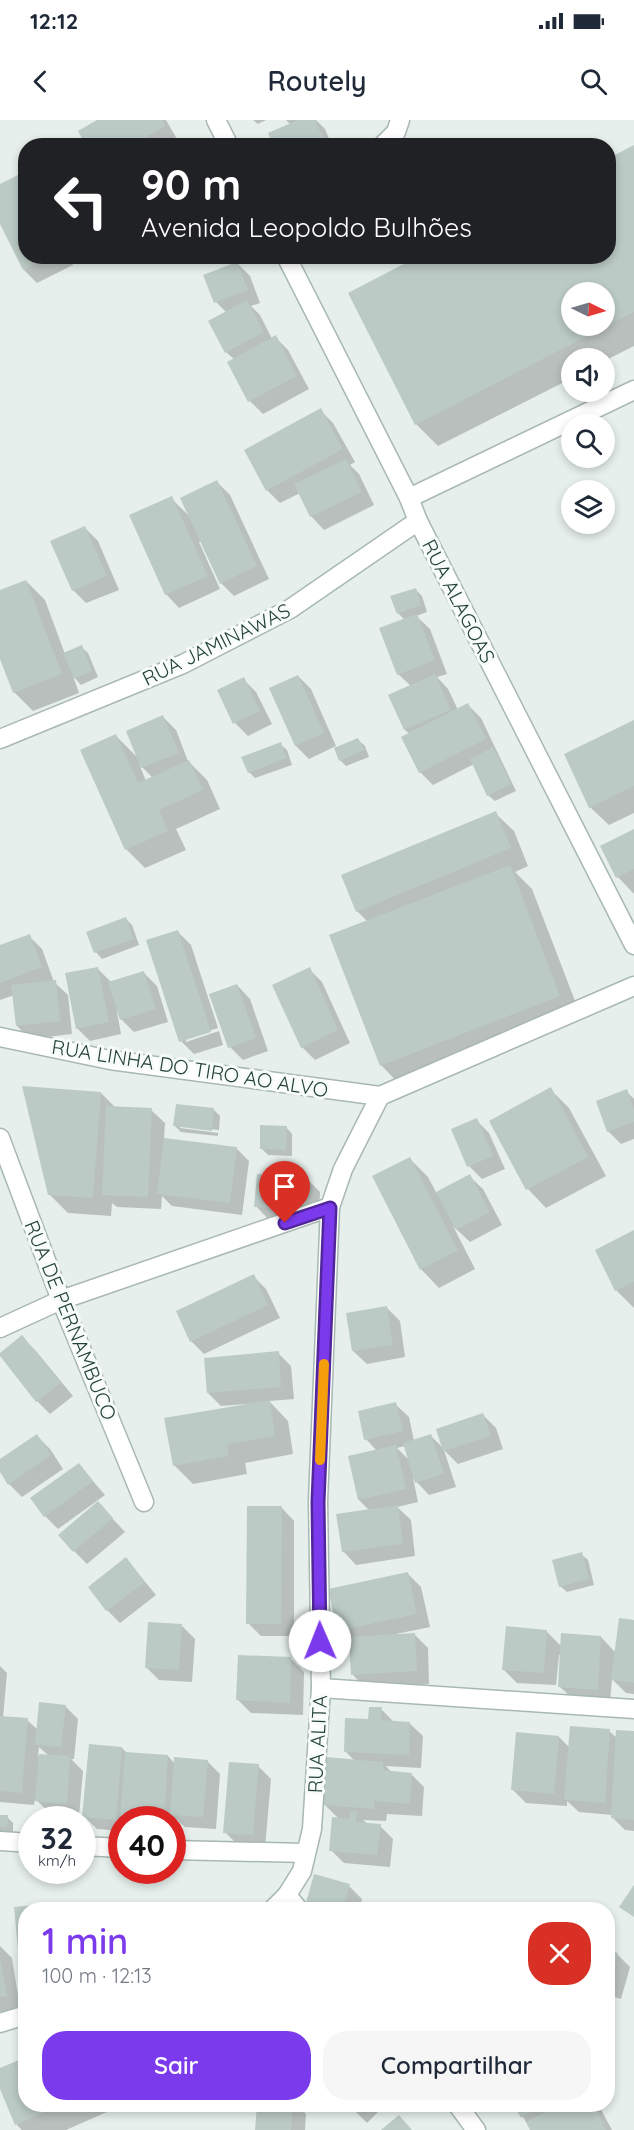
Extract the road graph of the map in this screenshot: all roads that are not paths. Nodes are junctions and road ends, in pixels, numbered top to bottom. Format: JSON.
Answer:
{"nodes":[{"id":1,"x":216,"y":120,"type":"edge"},
{"id":2,"x":400,"y":120,"type":"edge"},
{"id":3,"x":225,"y":138,"type":"edge"},
{"id":4,"x":390,"y":138,"type":"edge"},
{"id":5,"x":290,"y":264,"type":"edge"},
{"id":6,"x":634,"y":390,"type":"edge"},
{"id":7,"x":409,"y":498,"type":"junction"},
{"id":8,"x":418,"y":521,"type":"junction"},
{"id":9,"x":0,"y":739,"type":"edge"},
{"id":10,"x":634,"y":945,"type":"edge"},
{"id":11,"x":634,"y":986,"type":"edge"},
{"id":12,"x":0,"y":1037,"type":"edge"},
{"id":13,"x":380,"y":1096,"type":"junction"},
{"id":14,"x":0,"y":1138,"type":"edge"},
{"id":15,"x":330,"y":1208,"type":"junction"},
{"id":16,"x":61,"y":1300,"type":"junction"},
{"id":17,"x":0,"y":1328,"type":"edge"},
{"id":18,"x":144,"y":1502,"type":"dead end"},
{"id":19,"x":321,"y":1688,"type":"junction"},
{"id":20,"x":634,"y":1709,"type":"edge"},
{"id":21,"x":0,"y":1841,"type":"edge"},
{"id":22,"x":18,"y":1842,"type":"edge"},
{"id":23,"x":186,"y":1850,"type":"edge"},
{"id":24,"x":306,"y":1853,"type":"junction"},
{"id":25,"x":287,"y":1895,"type":"junction"},
{"id":26,"x":280,"y":1902,"type":"edge"},
{"id":27,"x":293,"y":1902,"type":"edge"},
{"id":28,"x":18,"y":2017,"type":"edge"},
{"id":29,"x":0,"y":2023,"type":"edge"},
{"id":30,"x":463,"y":2112,"type":"edge"},
{"id":31,"x":476,"y":2130,"type":"edge"}],
"edges":[{"from":1,"to":3,"type":"street"},
{"from":2,"to":4,"type":"street"},
{"from":5,"to":7,"type":"street","name":"RUA ALAGOAS"},
{"from":6,"to":7,"type":"street"},
{"from":7,"to":8,"type":"street","name":"RUA ALAGOAS"},
{"from":8,"to":9,"type":"street","name":"RUA JAMINAWAS"},
{"from":8,"to":10,"type":"street","name":"RUA ALAGOAS"},
{"from":11,"to":13,"type":"street"},
{"from":12,"to":13,"type":"street","name":"RUA LINHA DO TIRO AO ALVO"},
{"from":13,"to":15,"type":"street","name":"RUA ALITA"},
{"from":14,"to":16,"type":"street","name":"RUA DE PERNAMBUCO"},
{"from":15,"to":16,"type":"street"},
{"from":15,"to":19,"type":"street","name":"RUA ALITA"},
{"from":16,"to":17,"type":"street"},
{"from":16,"to":18,"type":"street","name":"RUA DE PERNAMBUCO"},
{"from":19,"to":20,"type":"street"},
{"from":19,"to":24,"type":"street","name":"RUA ALITA"},
{"from":21,"to":22,"type":"street"},
{"from":23,"to":24,"type":"street"},
{"from":24,"to":25,"type":"street","name":"RUA ALITA"},
{"from":25,"to":26,"type":"street","name":"RUA ALITA"},
{"from":25,"to":27,"type":"street"},
{"from":28,"to":29,"type":"street"},
{"from":30,"to":31,"type":"street"}]}
